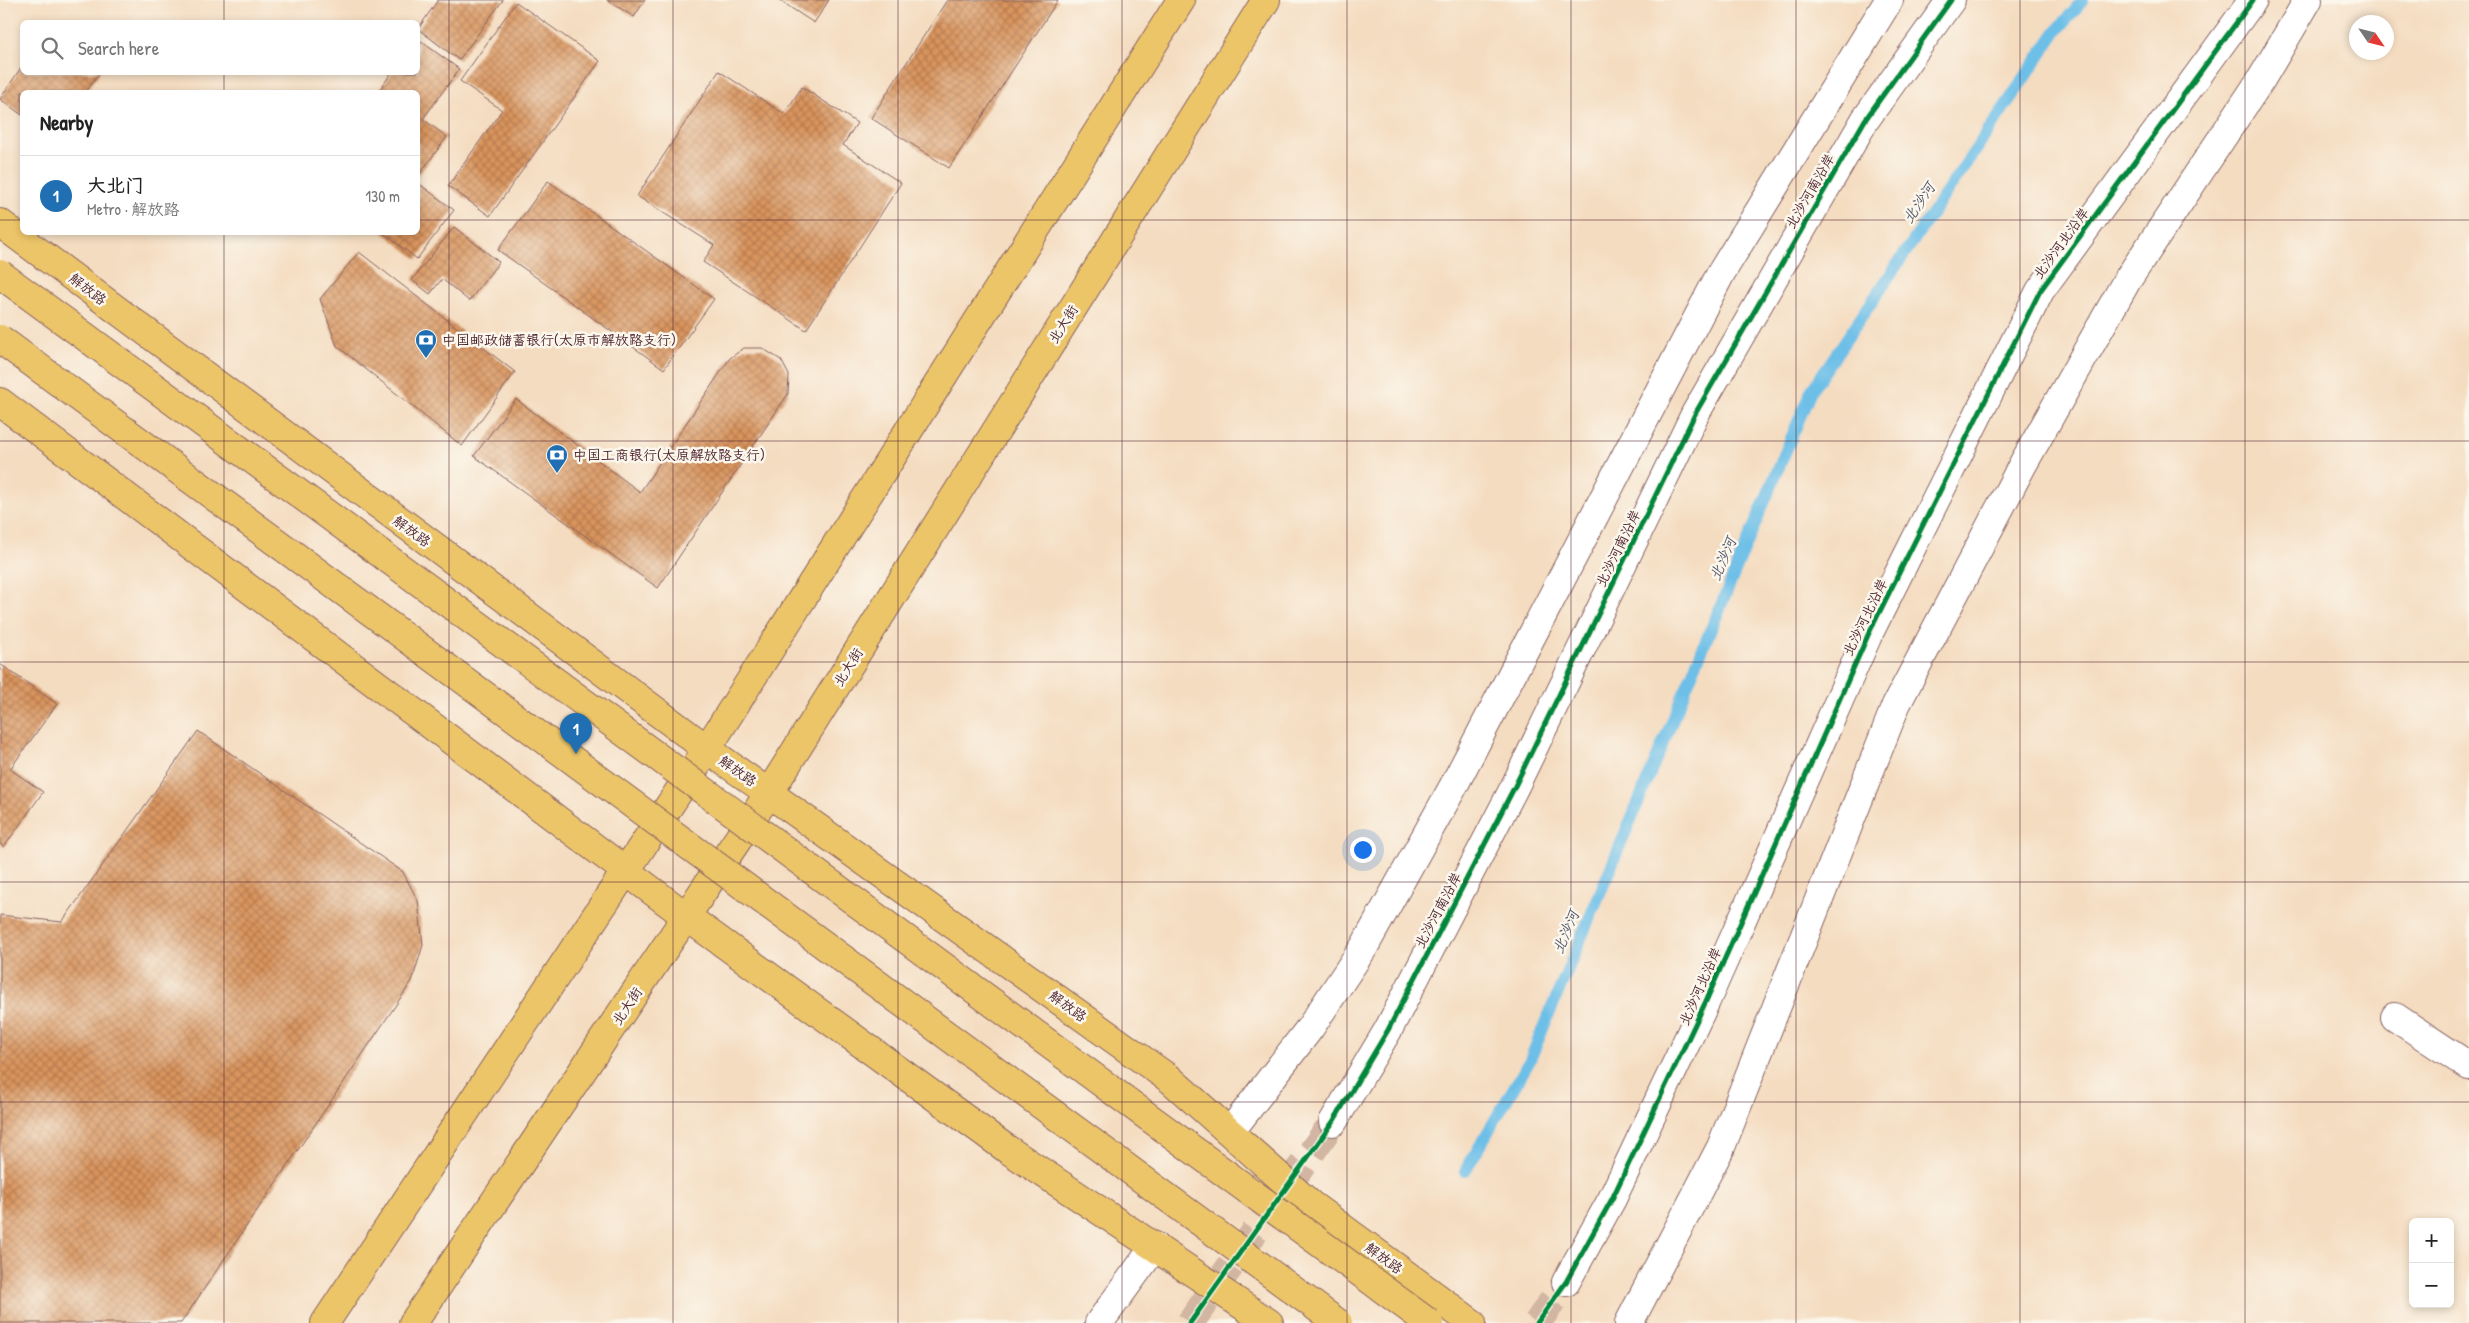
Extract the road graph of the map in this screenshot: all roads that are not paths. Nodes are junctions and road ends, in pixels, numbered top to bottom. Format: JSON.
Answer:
{"nodes":[{"id":1,"x":1181,"y":0,"type":"edge"},
{"id":2,"x":1266,"y":0,"type":"edge"},
{"id":3,"x":1889,"y":0,"type":"edge"},
{"id":4,"x":1951,"y":0,"type":"edge"},
{"id":5,"x":2253,"y":0,"type":"edge"},
{"id":6,"x":2308,"y":0,"type":"edge"},
{"id":7,"x":0,"y":223,"type":"edge"},
{"id":8,"x":0,"y":274,"type":"edge"},
{"id":9,"x":0,"y":339,"type":"edge"},
{"id":10,"x":0,"y":402,"type":"edge"},
{"id":11,"x":707,"y":749,"type":"junction"},
{"id":12,"x":769,"y":793,"type":"junction"},
{"id":13,"x":627,"y":872,"type":"junction"},
{"id":14,"x":687,"y":917,"type":"junction"},
{"id":15,"x":2395,"y":1017,"type":"dead end"},
{"id":16,"x":2469,"y":1066,"type":"edge"},
{"id":17,"x":1333,"y":1122,"type":"tunnel mouth"},
{"id":18,"x":1230,"y":1132,"type":"junction"},
{"id":19,"x":1154,"y":1246,"type":"junction"},
{"id":20,"x":1566,"y":1282,"type":"tunnel mouth"},
{"id":21,"x":325,"y":1323,"type":"edge"},
{"id":22,"x":413,"y":1323,"type":"edge"},
{"id":23,"x":1099,"y":1323,"type":"edge"},
{"id":24,"x":1269,"y":1323,"type":"edge"},
{"id":25,"x":1338,"y":1323,"type":"edge"},
{"id":26,"x":1428,"y":1323,"type":"edge"},
{"id":27,"x":1472,"y":1323,"type":"edge"},
{"id":28,"x":1629,"y":1323,"type":"edge"}],
"edges":[{"from":1,"to":11,"type":"main road"},
{"from":2,"to":12,"type":"main road","name":"北大街"},
{"from":3,"to":18,"type":"street"},
{"from":4,"to":17,"type":"street","name":"北沙河南沿岸"},
{"from":5,"to":20,"type":"street","name":"北沙河北沿岸"},
{"from":6,"to":28,"type":"street"},
{"from":7,"to":11,"type":"main road","name":"解放路"},
{"from":8,"to":26,"type":"main road","name":"解放路","bridge":true},
{"from":9,"to":25,"type":"main road","bridge":true},
{"from":10,"to":13,"type":"main road"},
{"from":11,"to":12,"type":"main road","name":"解放路"},
{"from":11,"to":13,"type":"main road"},
{"from":12,"to":14,"type":"main road","name":"北大街"},
{"from":12,"to":18,"type":"main road","name":"解放路"},
{"from":13,"to":14,"type":"main road"},
{"from":13,"to":21,"type":"main road"},
{"from":14,"to":19,"type":"main road"},
{"from":14,"to":22,"type":"main road","name":"北大街"},
{"from":15,"to":16,"type":"street"},
{"from":18,"to":27,"type":"main road","name":"解放路"},
{"from":19,"to":23,"type":"street"},
{"from":19,"to":24,"type":"main road"}]}
